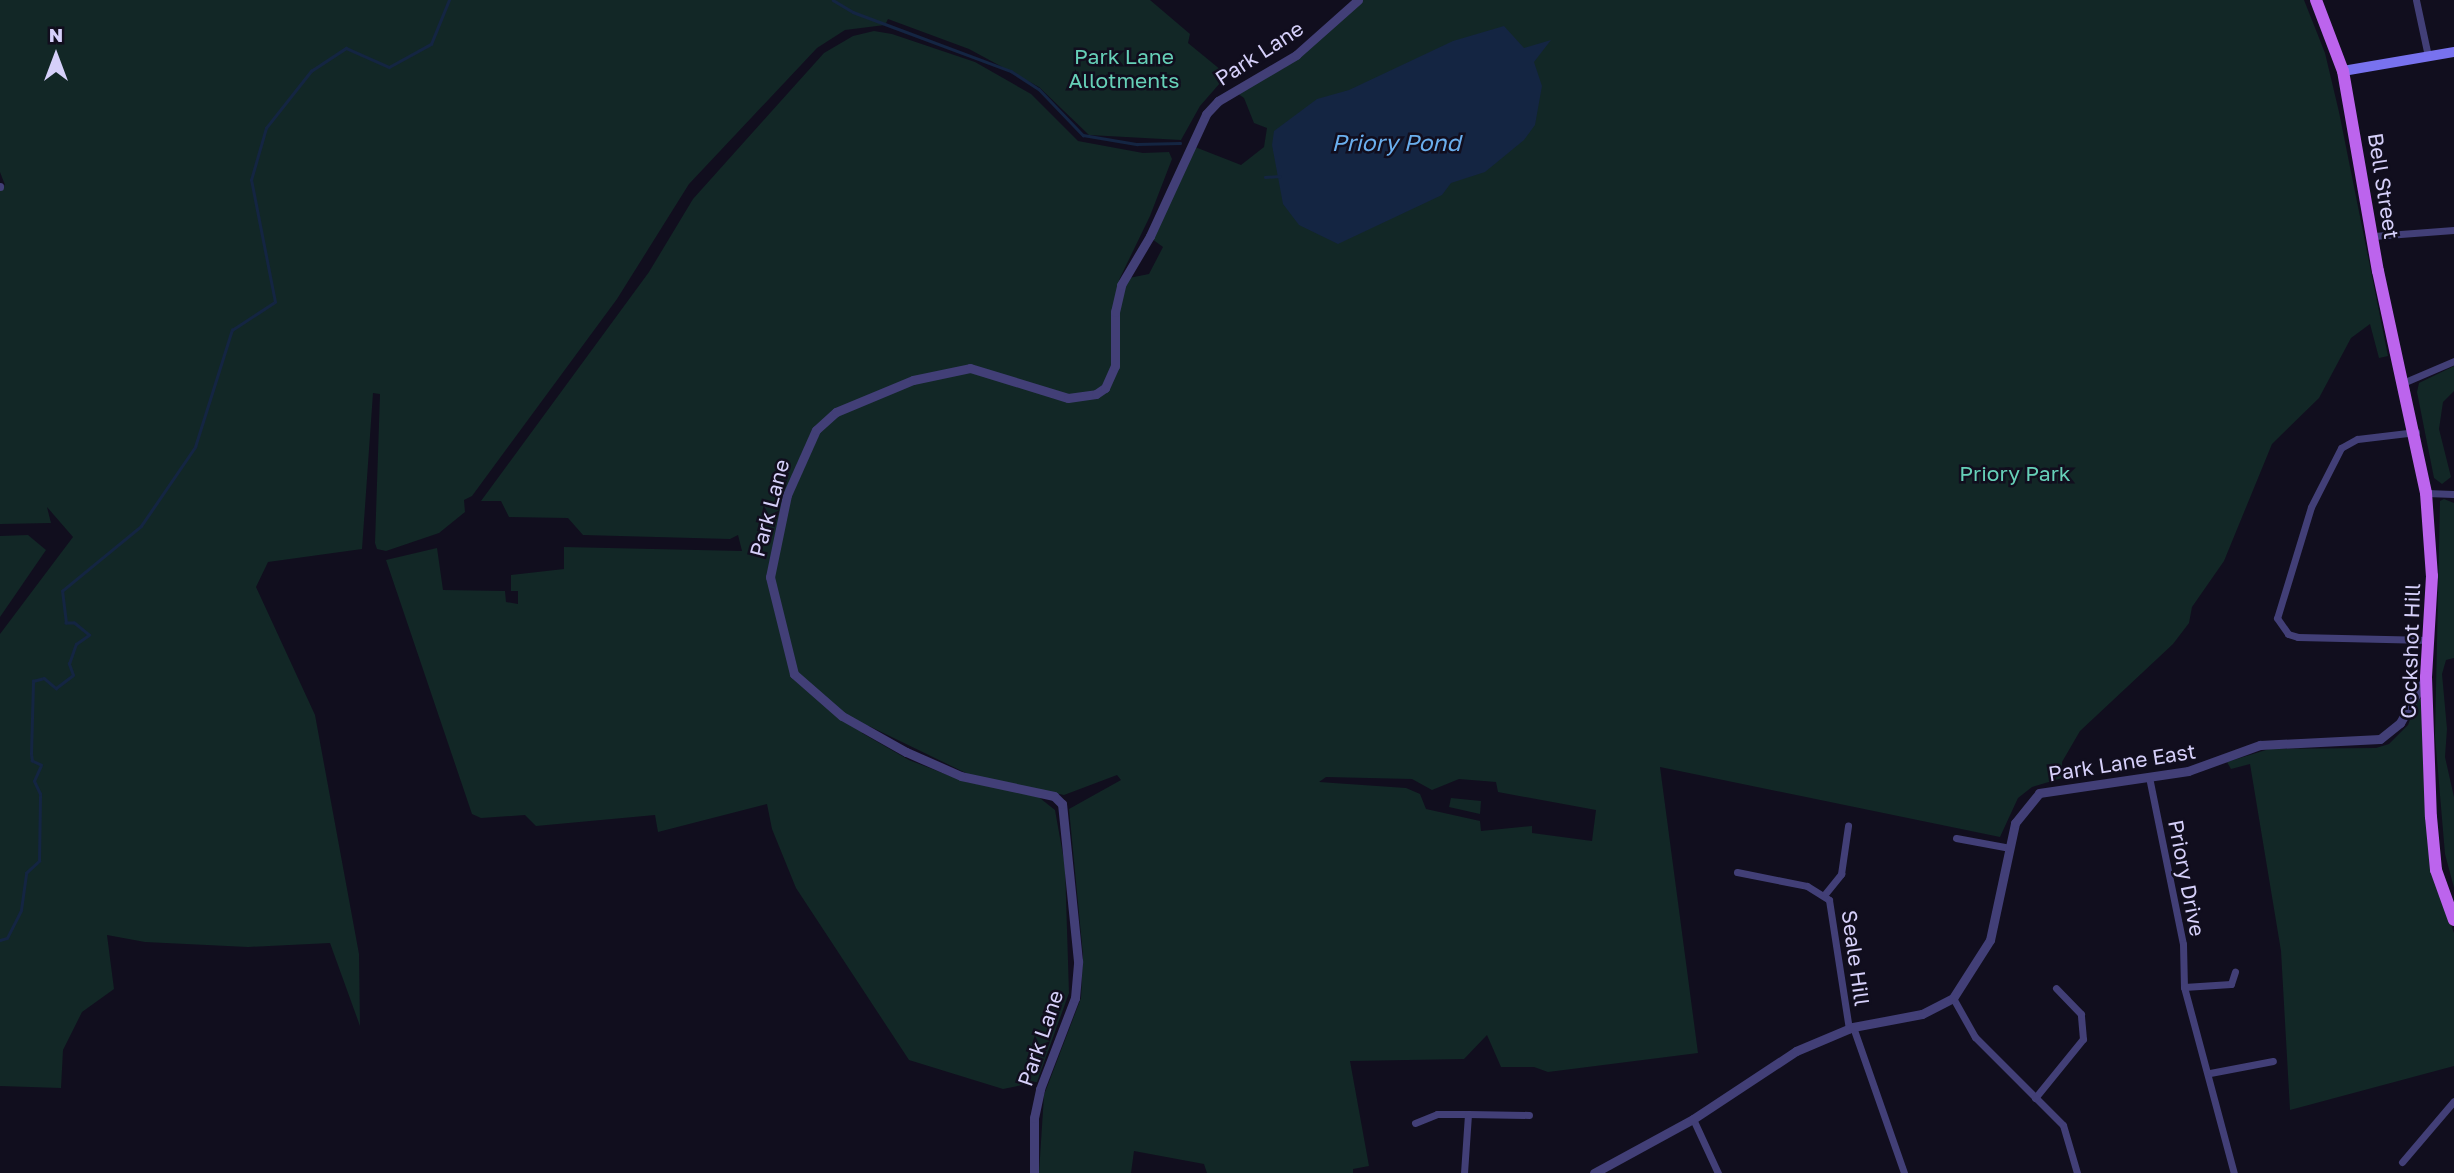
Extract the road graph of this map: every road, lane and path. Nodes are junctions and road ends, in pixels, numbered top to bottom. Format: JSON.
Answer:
{"nodes":[{"id":1,"x":1358,"y":0,"type":"edge"},
{"id":2,"x":2316,"y":0,"type":"edge"},
{"id":3,"x":2416,"y":0,"type":"edge"},
{"id":4,"x":2454,"y":52,"type":"edge"},
{"id":5,"x":2428,"y":56,"type":"junction"},
{"id":6,"x":2343,"y":71,"type":"junction"},
{"id":7,"x":2454,"y":230,"type":"edge"},
{"id":8,"x":2374,"y":236,"type":"junction"},
{"id":9,"x":2454,"y":361,"type":"edge"},
{"id":10,"x":2405,"y":382,"type":"junction"},
{"id":11,"x":2416,"y":432,"type":"junction"},
{"id":12,"x":2426,"y":493,"type":"junction"},
{"id":13,"x":2454,"y":494,"type":"edge"},
{"id":14,"x":2430,"y":640,"type":"junction"},
{"id":15,"x":2426,"y":677,"type":"junction"},
{"id":16,"x":2149,"y":777,"type":"junction"},
{"id":17,"x":1848,"y":825,"type":"dead end"},
{"id":18,"x":1956,"y":838,"type":"dead end"},
{"id":19,"x":2010,"y":848,"type":"junction"},
{"id":20,"x":1737,"y":872,"type":"dead end"},
{"id":21,"x":1825,"y":894,"type":"junction"},
{"id":22,"x":2454,"y":920,"type":"edge"},
{"id":23,"x":2235,"y":972,"type":"dead end"},
{"id":24,"x":2184,"y":987,"type":"junction"},
{"id":25,"x":2056,"y":988,"type":"dead end"},
{"id":26,"x":1953,"y":998,"type":"junction"},
{"id":27,"x":1851,"y":1028,"type":"junction"},
{"id":28,"x":2273,"y":1061,"type":"dead end"},
{"id":29,"x":2210,"y":1073,"type":"junction"},
{"id":30,"x":2035,"y":1098,"type":"junction"},
{"id":31,"x":2454,"y":1101,"type":"edge"},
{"id":32,"x":1468,"y":1114,"type":"junction"},
{"id":33,"x":1529,"y":1115,"type":"dead end"},
{"id":34,"x":1693,"y":1119,"type":"junction"},
{"id":35,"x":1415,"y":1123,"type":"dead end"},
{"id":36,"x":2402,"y":1162,"type":"dead end"},
{"id":37,"x":1605,"y":1171,"type":"edge"},
{"id":38,"x":1034,"y":1173,"type":"edge"},
{"id":39,"x":1464,"y":1173,"type":"edge"},
{"id":40,"x":1594,"y":1173,"type":"edge"},
{"id":41,"x":1718,"y":1173,"type":"edge"},
{"id":42,"x":1904,"y":1173,"type":"edge"},
{"id":43,"x":2077,"y":1173,"type":"edge"},
{"id":44,"x":2234,"y":1173,"type":"edge"}],
"edges":[{"from":1,"to":38,"type":"street","name":"Park Lane"},
{"from":2,"to":6,"type":"main road","name":"Bell Street"},
{"from":3,"to":5,"type":"street"},
{"from":4,"to":5,"type":"main road"},
{"from":5,"to":6,"type":"main road"},
{"from":6,"to":8,"type":"main road","name":"Bell Street"},
{"from":7,"to":8,"type":"street"},
{"from":8,"to":10,"type":"main road","name":"Bell Street"},
{"from":9,"to":10,"type":"street"},
{"from":10,"to":11,"type":"main road","name":"Cockshot Hill"},
{"from":11,"to":12,"type":"main road","name":"Cockshot Hill"},
{"from":11,"to":14,"type":"street"},
{"from":12,"to":13,"type":"street"},
{"from":12,"to":14,"type":"main road","name":"Cockshot Hill"},
{"from":14,"to":15,"type":"main road","name":"Cockshot Hill"},
{"from":15,"to":16,"type":"street","name":"Park Lane East"},
{"from":15,"to":22,"type":"main road","name":"Cockshot Hill"},
{"from":16,"to":19,"type":"street","name":"Park Lane East"},
{"from":16,"to":24,"type":"street","name":"Priory Drive"},
{"from":17,"to":21,"type":"street","name":"Seale Hill"},
{"from":18,"to":19,"type":"street"},
{"from":19,"to":26,"type":"street","name":"Park Lane East"},
{"from":20,"to":21,"type":"street","name":"Seale Hill"},
{"from":21,"to":27,"type":"street","name":"Seale Hill"},
{"from":23,"to":24,"type":"street"},
{"from":24,"to":29,"type":"street","name":"Priory Drive"},
{"from":25,"to":30,"type":"street"},
{"from":26,"to":27,"type":"street"},
{"from":26,"to":30,"type":"street"},
{"from":27,"to":34,"type":"street"},
{"from":27,"to":42,"type":"street","name":"Seale Hill"},
{"from":28,"to":29,"type":"street"},
{"from":29,"to":44,"type":"street","name":"Priory Drive"},
{"from":30,"to":43,"type":"street"},
{"from":31,"to":36,"type":"street"},
{"from":32,"to":33,"type":"street"},
{"from":32,"to":35,"type":"street"},
{"from":32,"to":39,"type":"street"},
{"from":34,"to":37,"type":"street"},
{"from":34,"to":41,"type":"street"},
{"from":37,"to":40,"type":"street"}]}
